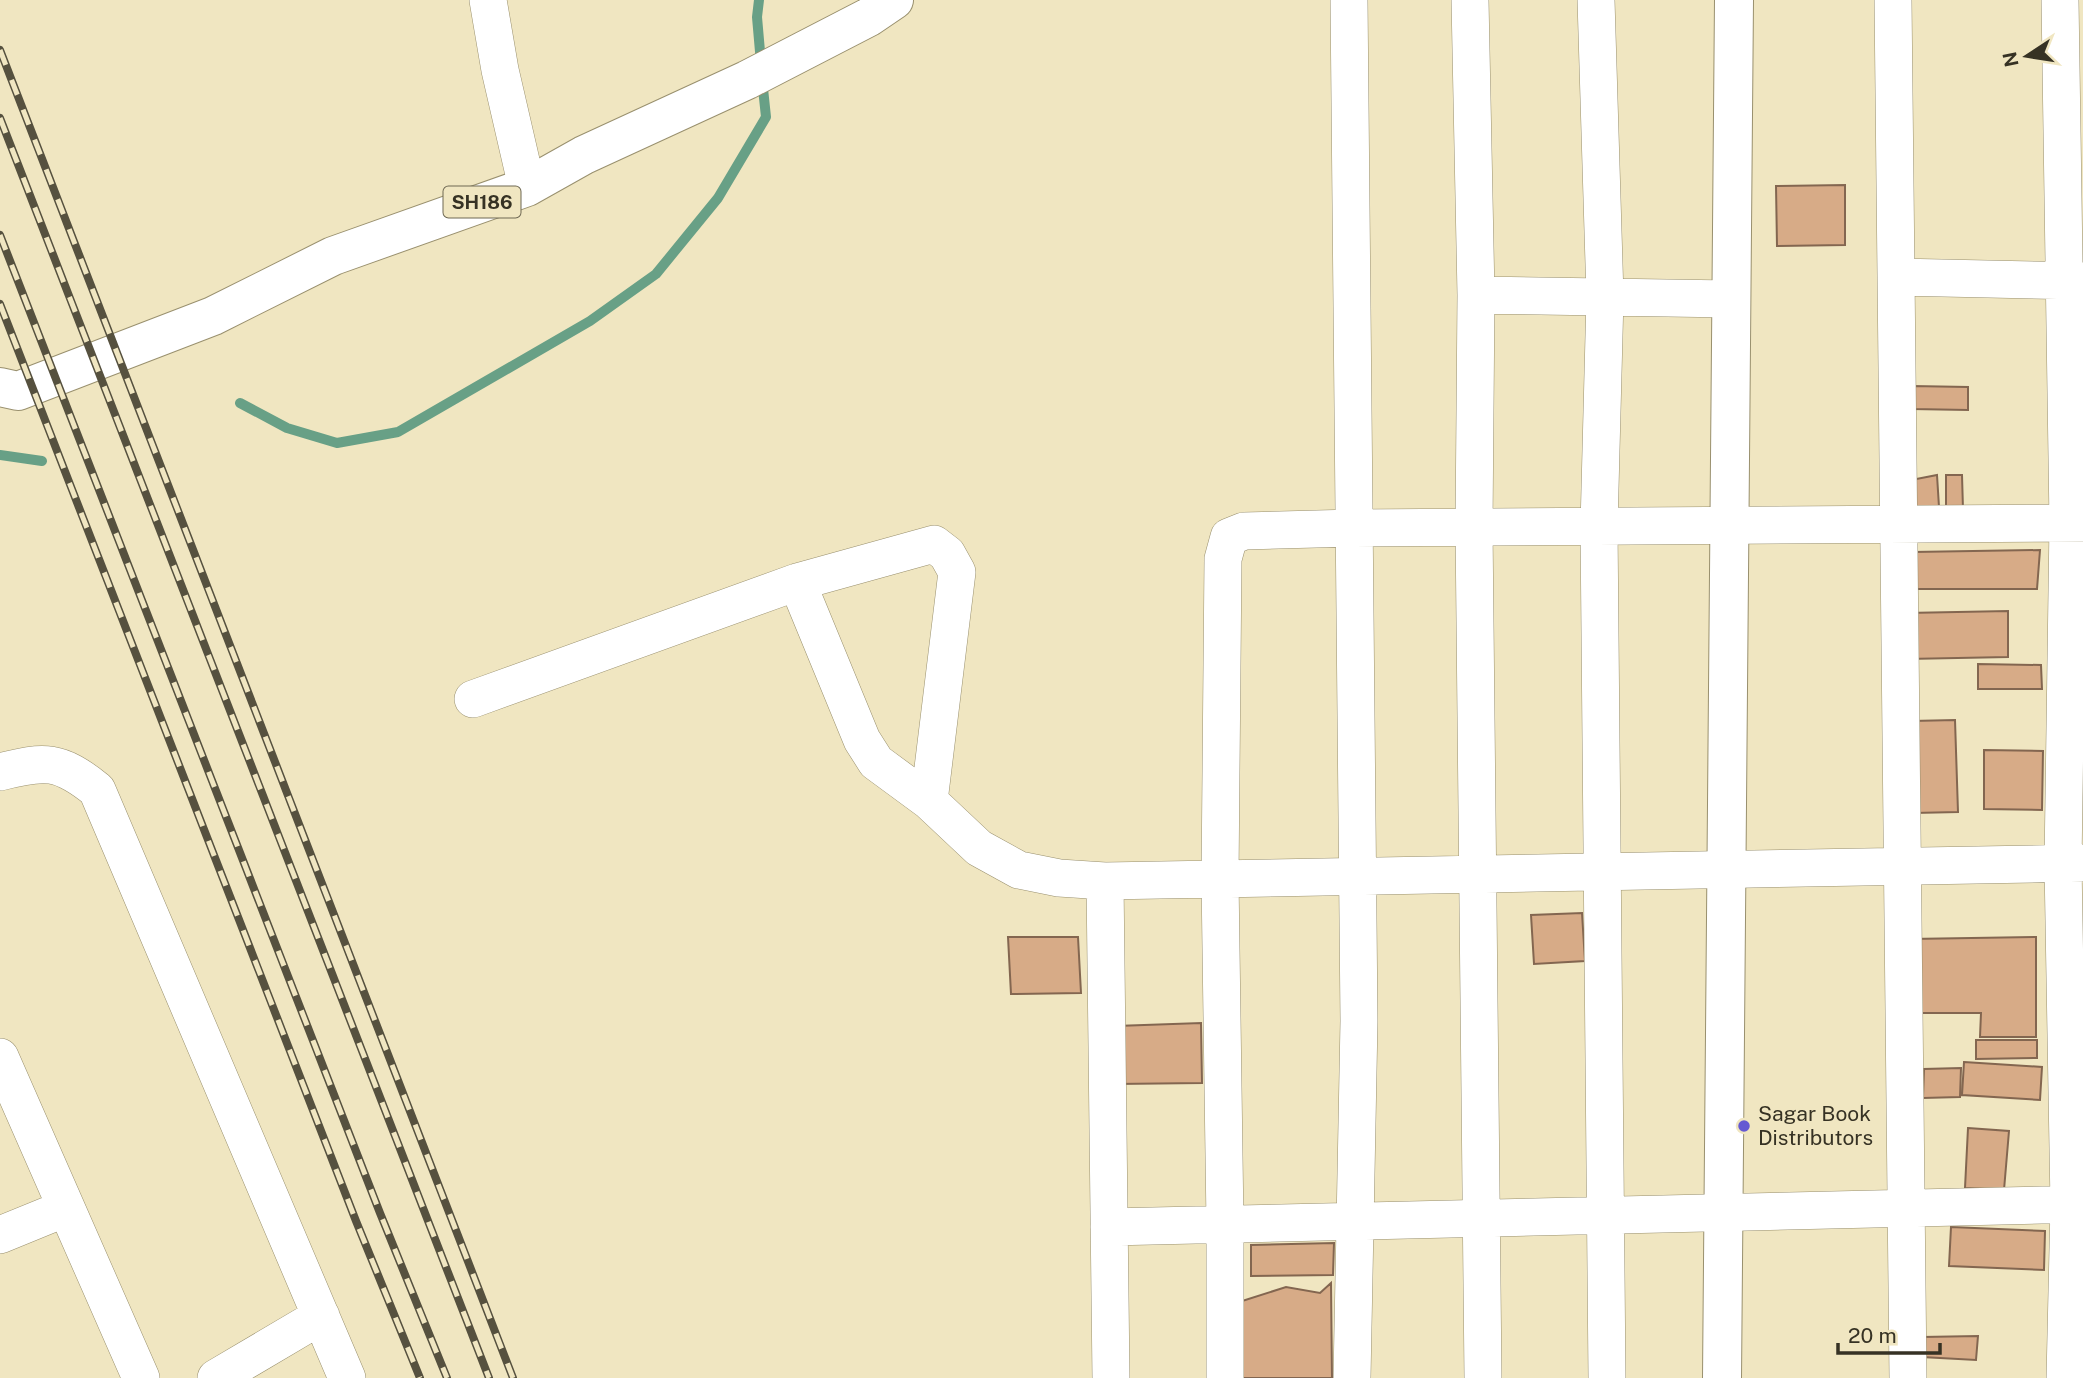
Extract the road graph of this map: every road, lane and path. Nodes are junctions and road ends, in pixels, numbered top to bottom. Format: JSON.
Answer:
{"nodes":[{"id":1,"x":488,"y":0,"type":"edge"},
{"id":2,"x":1349,"y":0,"type":"edge"},
{"id":3,"x":1470,"y":0,"type":"edge"},
{"id":4,"x":1596,"y":0,"type":"edge"},
{"id":5,"x":1734,"y":0,"type":"edge"},
{"id":6,"x":1893,"y":0,"type":"edge"},
{"id":7,"x":2060,"y":0,"type":"edge"},
{"id":8,"x":882,"y":8,"type":"edge"},
{"id":9,"x":527,"y":187,"type":"junction"},
{"id":10,"x":1896,"y":277,"type":"junction"},
{"id":11,"x":2073,"y":280,"type":"edge"},
{"id":12,"x":1476,"y":295,"type":"junction"},
{"id":13,"x":1605,"y":297,"type":"junction"},
{"id":14,"x":1731,"y":299,"type":"junction"},
{"id":15,"x":0,"y":387,"type":"edge"},
{"id":16,"x":2075,"y":523,"type":"edge"},
{"id":17,"x":1898,"y":524,"type":"junction"},
{"id":18,"x":1730,"y":525,"type":"junction"},
{"id":19,"x":1474,"y":527,"type":"junction"},
{"id":20,"x":1599,"y":527,"type":"junction"},
{"id":21,"x":1354,"y":528,"type":"junction"},
{"id":22,"x":797,"y":582,"type":"junction"},
{"id":23,"x":473,"y":699,"type":"dead end"},
{"id":24,"x":0,"y":772,"type":"edge"},
{"id":25,"x":929,"y":801,"type":"junction"},
{"id":26,"x":2073,"y":863,"type":"edge"},
{"id":27,"x":1902,"y":866,"type":"junction"},
{"id":28,"x":1726,"y":870,"type":"junction"},
{"id":29,"x":1602,"y":872,"type":"junction"},
{"id":30,"x":1478,"y":874,"type":"junction"},
{"id":31,"x":1359,"y":876,"type":"junction"},
{"id":32,"x":1220,"y":879,"type":"junction"},
{"id":33,"x":1105,"y":881,"type":"junction"},
{"id":34,"x":0,"y":1057,"type":"edge"},
{"id":35,"x":2076,"y":1205,"type":"edge"},
{"id":36,"x":66,"y":1208,"type":"junction"},
{"id":37,"x":1906,"y":1208,"type":"junction"},
{"id":38,"x":1724,"y":1212,"type":"junction"},
{"id":39,"x":1605,"y":1215,"type":"junction"},
{"id":40,"x":1481,"y":1218,"type":"junction"},
{"id":41,"x":1355,"y":1221,"type":"junction"},
{"id":42,"x":1225,"y":1224,"type":"junction"},
{"id":43,"x":1110,"y":1227,"type":"junction"},
{"id":44,"x":0,"y":1235,"type":"edge"},
{"id":45,"x":321,"y":1316,"type":"junction"},
{"id":46,"x":141,"y":1378,"type":"edge"},
{"id":47,"x":216,"y":1378,"type":"edge"},
{"id":48,"x":347,"y":1378,"type":"edge"},
{"id":49,"x":1111,"y":1378,"type":"edge"},
{"id":50,"x":1224,"y":1378,"type":"edge"},
{"id":51,"x":1352,"y":1378,"type":"edge"},
{"id":52,"x":1482,"y":1378,"type":"edge"},
{"id":53,"x":1607,"y":1378,"type":"edge"},
{"id":54,"x":1722,"y":1378,"type":"edge"},
{"id":55,"x":1908,"y":1378,"type":"edge"},
{"id":56,"x":2065,"y":1378,"type":"edge"}],
"edges":[{"from":1,"to":9,"type":"street"},
{"from":2,"to":21,"type":"street"},
{"from":3,"to":12,"type":"street"},
{"from":4,"to":13,"type":"street"},
{"from":5,"to":14,"type":"main road"},
{"from":6,"to":10,"type":"street"},
{"from":7,"to":11,"type":"street"},
{"from":8,"to":9,"type":"main road","number":"SH186"},
{"from":9,"to":15,"type":"main road","number":"SH186"},
{"from":10,"to":11,"type":"street"},
{"from":10,"to":17,"type":"street"},
{"from":11,"to":16,"type":"street"},
{"from":12,"to":13,"type":"street"},
{"from":12,"to":19,"type":"street"},
{"from":13,"to":14,"type":"street"},
{"from":13,"to":20,"type":"street"},
{"from":14,"to":18,"type":"main road"},
{"from":16,"to":17,"type":"street"},
{"from":16,"to":26,"type":"street"},
{"from":17,"to":18,"type":"street"},
{"from":17,"to":27,"type":"street"},
{"from":18,"to":20,"type":"street"},
{"from":18,"to":28,"type":"main road"},
{"from":19,"to":20,"type":"street"},
{"from":19,"to":21,"type":"street"},
{"from":19,"to":30,"type":"street"},
{"from":20,"to":29,"type":"street"},
{"from":21,"to":31,"type":"street"},
{"from":21,"to":32,"type":"street"},
{"from":22,"to":23,"type":"street"},
{"from":22,"to":25,"type":"street"},
{"from":22,"to":25,"type":"street"},
{"from":24,"to":45,"type":"street"},
{"from":25,"to":33,"type":"street"},
{"from":26,"to":27,"type":"street"},
{"from":26,"to":35,"type":"street"},
{"from":27,"to":28,"type":"street"},
{"from":27,"to":37,"type":"street"},
{"from":28,"to":29,"type":"street"},
{"from":28,"to":38,"type":"main road"},
{"from":29,"to":30,"type":"street"},
{"from":29,"to":39,"type":"street"},
{"from":30,"to":31,"type":"street"},
{"from":30,"to":40,"type":"street"},
{"from":31,"to":32,"type":"street"},
{"from":31,"to":41,"type":"street"},
{"from":32,"to":33,"type":"street"},
{"from":32,"to":42,"type":"street"},
{"from":33,"to":43,"type":"street"},
{"from":34,"to":36,"type":"street"},
{"from":35,"to":37,"type":"street"},
{"from":35,"to":56,"type":"street"},
{"from":36,"to":44,"type":"street"},
{"from":36,"to":46,"type":"street"},
{"from":37,"to":38,"type":"street"},
{"from":37,"to":55,"type":"street"},
{"from":38,"to":39,"type":"street"},
{"from":38,"to":54,"type":"main road"},
{"from":39,"to":40,"type":"street"},
{"from":39,"to":53,"type":"street"},
{"from":40,"to":41,"type":"street"},
{"from":40,"to":52,"type":"street"},
{"from":41,"to":42,"type":"street"},
{"from":41,"to":51,"type":"street"},
{"from":42,"to":43,"type":"street"},
{"from":42,"to":50,"type":"street"},
{"from":43,"to":49,"type":"street"},
{"from":45,"to":47,"type":"street"},
{"from":45,"to":48,"type":"street"}]}
